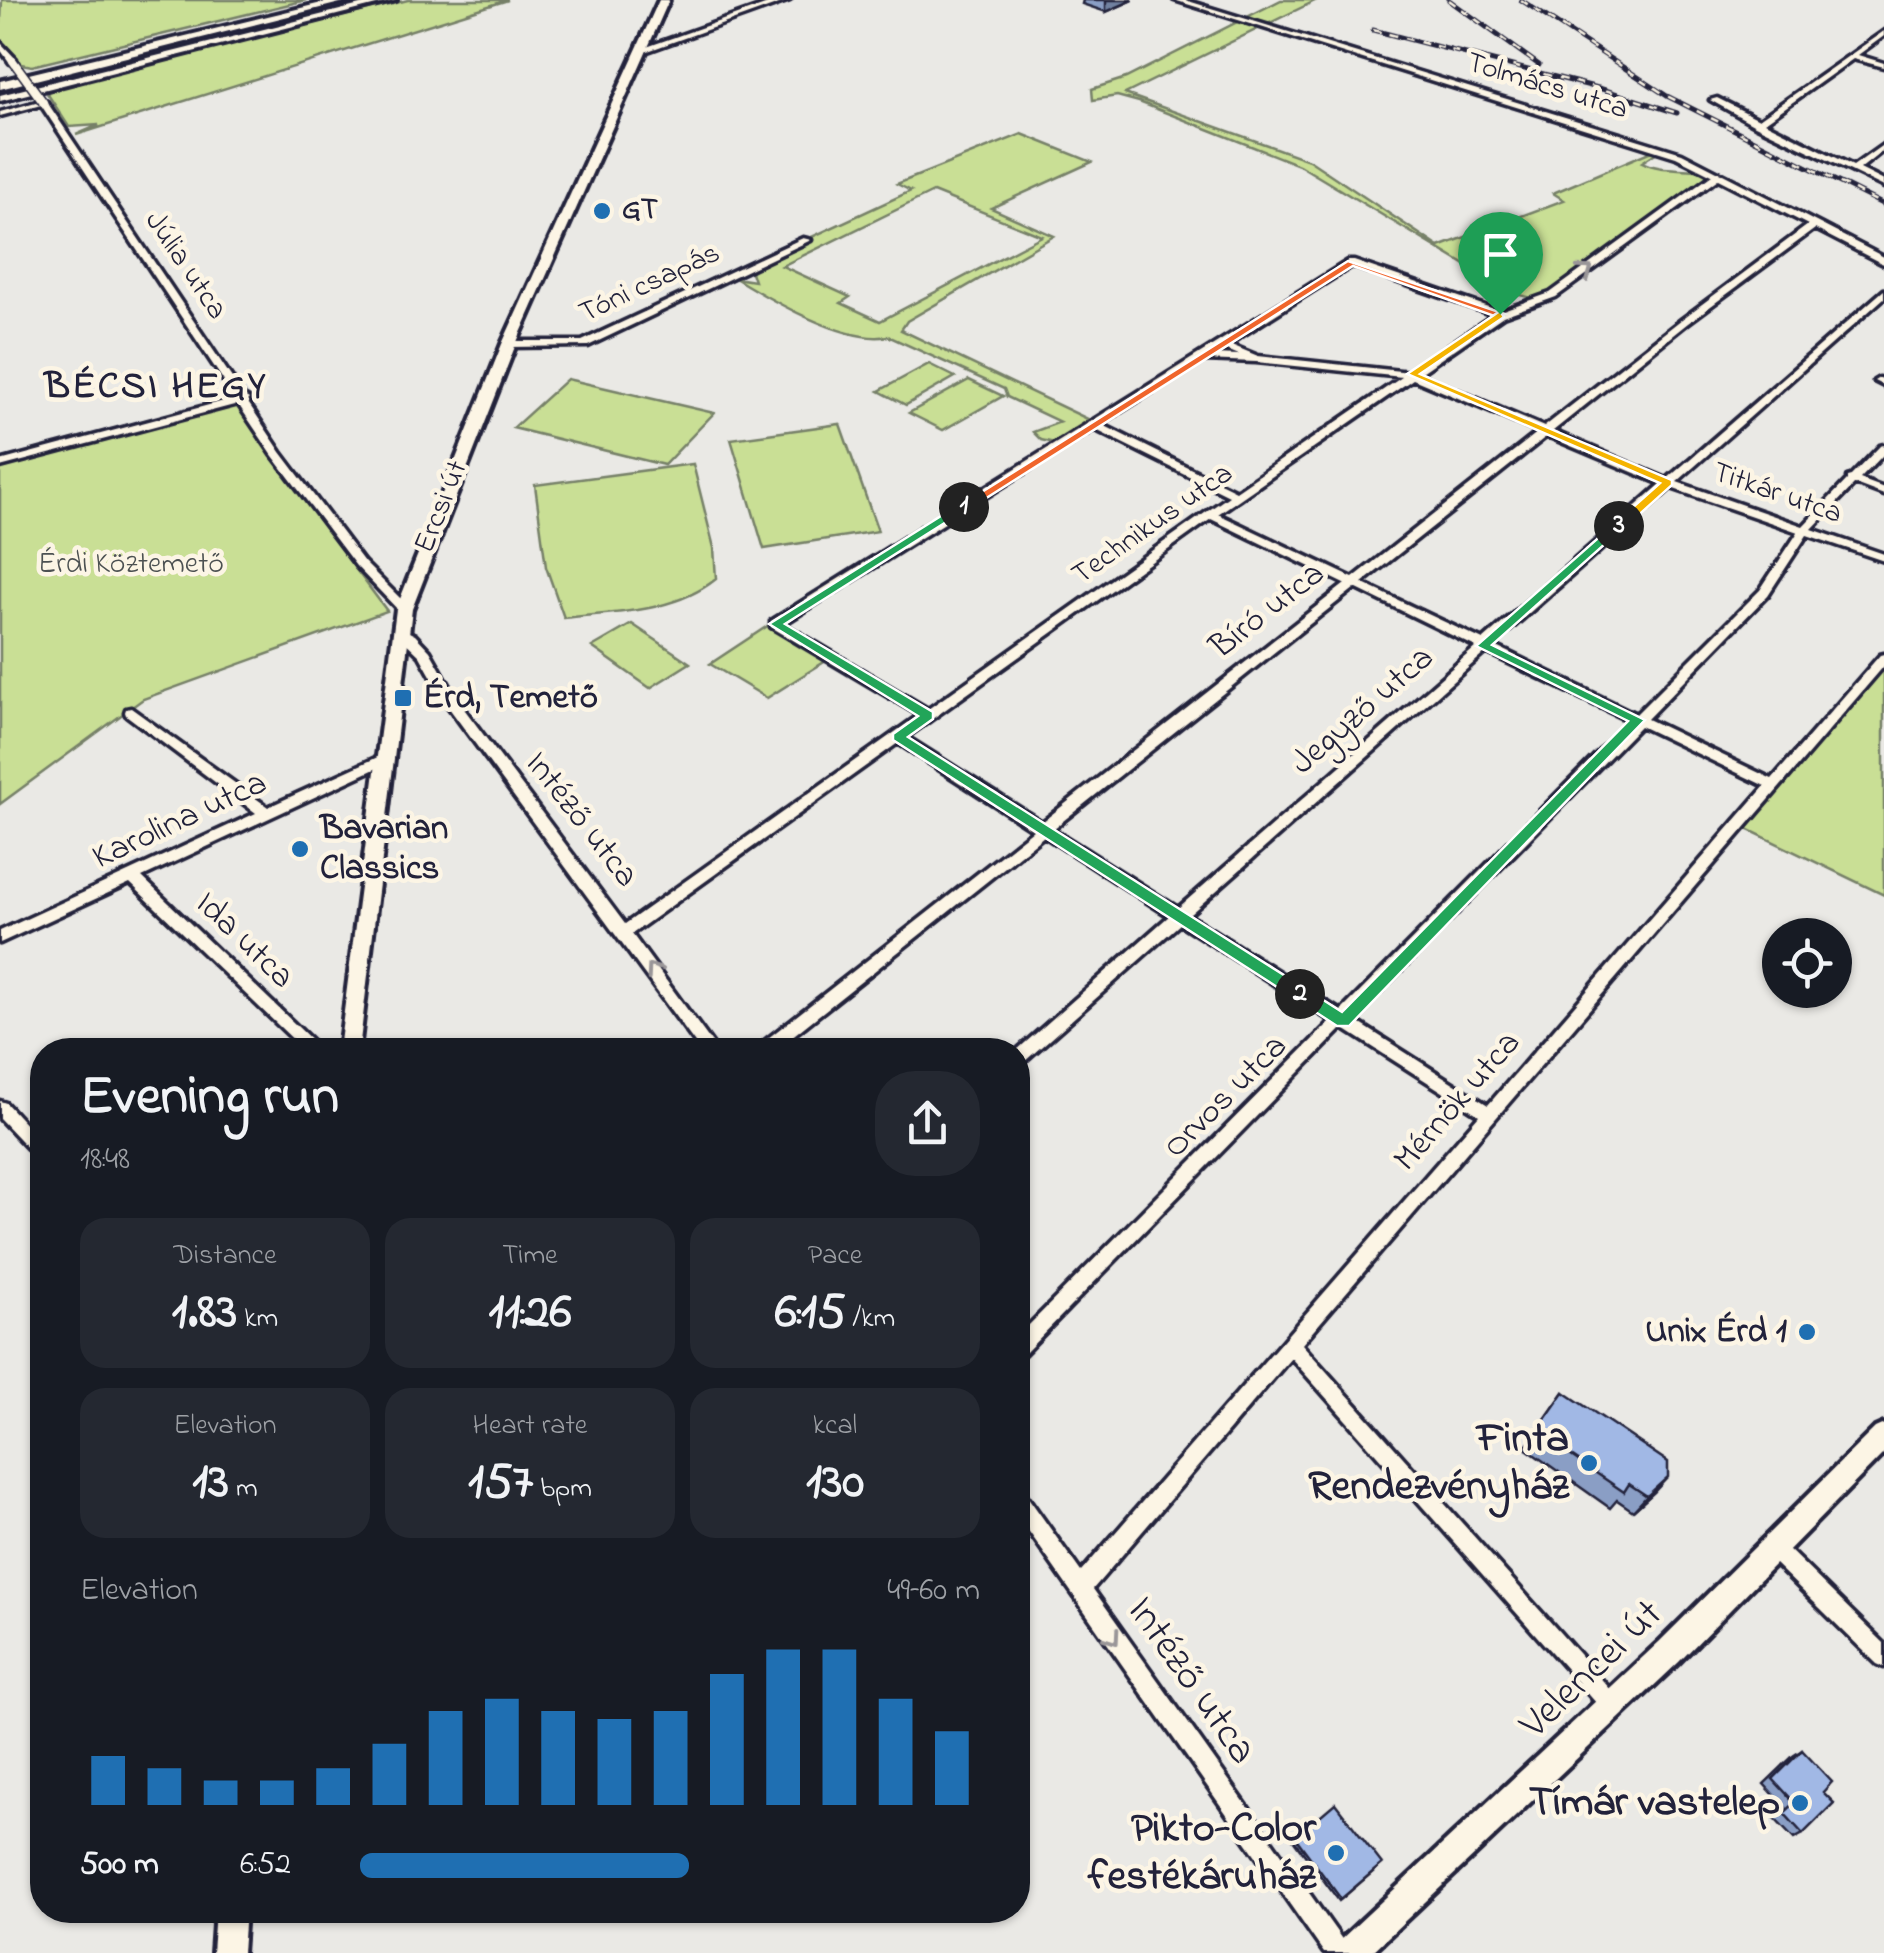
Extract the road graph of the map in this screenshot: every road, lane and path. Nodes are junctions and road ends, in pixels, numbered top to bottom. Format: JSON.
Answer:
{"nodes":[{"id":1,"x":322,"y":0,"type":"edge"},
{"id":2,"x":346,"y":0,"type":"edge"},
{"id":3,"x":391,"y":0,"type":"edge"},
{"id":4,"x":664,"y":0,"type":"edge"},
{"id":5,"x":786,"y":0,"type":"edge"},
{"id":6,"x":1178,"y":0,"type":"edge"},
{"id":7,"x":1884,"y":34,"type":"edge"},
{"id":8,"x":0,"y":44,"type":"edge"},
{"id":9,"x":642,"y":50,"type":"junction"},
{"id":10,"x":1851,"y":56,"type":"junction"},
{"id":11,"x":1884,"y":65,"type":"edge"},
{"id":12,"x":0,"y":82,"type":"edge"},
{"id":13,"x":0,"y":98,"type":"edge"},
{"id":14,"x":1714,"y":100,"type":"dead end"},
{"id":15,"x":43,"y":102,"type":"junction"},
{"id":16,"x":0,"y":114,"type":"edge"},
{"id":17,"x":1758,"y":123,"type":"junction"},
{"id":18,"x":1884,"y":146,"type":"edge"},
{"id":19,"x":1854,"y":169,"type":"junction"},
{"id":20,"x":1718,"y":175,"type":"junction"},
{"id":21,"x":1884,"y":184,"type":"edge"},
{"id":22,"x":1814,"y":225,"type":"junction"},
{"id":23,"x":806,"y":240,"type":"dead end"},
{"id":24,"x":1884,"y":261,"type":"edge"},
{"id":25,"x":1884,"y":293,"type":"edge"},
{"id":26,"x":1500,"y":314,"type":"junction"},
{"id":27,"x":510,"y":344,"type":"junction"},
{"id":28,"x":1221,"y":344,"type":"junction"},
{"id":29,"x":1204,"y":357,"type":"junction"},
{"id":30,"x":1256,"y":359,"type":"junction"},
{"id":31,"x":1412,"y":374,"type":"junction"},
{"id":32,"x":244,"y":399,"type":"junction"},
{"id":33,"x":1095,"y":425,"type":"junction"},
{"id":34,"x":1547,"y":431,"type":"junction"},
{"id":35,"x":1884,"y":448,"type":"edge"},
{"id":36,"x":0,"y":464,"type":"edge"},
{"id":37,"x":1851,"y":480,"type":"junction"},
{"id":38,"x":1668,"y":482,"type":"junction"},
{"id":39,"x":1884,"y":492,"type":"edge"},
{"id":40,"x":1237,"y":496,"type":"junction"},
{"id":41,"x":1210,"y":514,"type":"junction"},
{"id":42,"x":1804,"y":531,"type":"junction"},
{"id":43,"x":1884,"y":558,"type":"edge"},
{"id":44,"x":1353,"y":583,"type":"junction"},
{"id":45,"x":404,"y":609,"type":"junction"},
{"id":46,"x":401,"y":632,"type":"junction"},
{"id":47,"x":1483,"y":646,"type":"junction"},
{"id":48,"x":1884,"y":658,"type":"edge"},
{"id":49,"x":131,"y":712,"type":"dead end"},
{"id":50,"x":928,"y":715,"type":"junction"},
{"id":51,"x":1638,"y":720,"type":"junction"},
{"id":52,"x":898,"y":737,"type":"junction"},
{"id":53,"x":385,"y":759,"type":"junction"},
{"id":54,"x":1772,"y":784,"type":"junction"},
{"id":55,"x":266,"y":813,"type":"junction"},
{"id":56,"x":1039,"y":830,"type":"junction"},
{"id":57,"x":132,"y":876,"type":"junction"},
{"id":58,"x":1178,"y":914,"type":"junction"},
{"id":59,"x":626,"y":931,"type":"junction"},
{"id":60,"x":0,"y":937,"type":"edge"},
{"id":61,"x":1343,"y":1022,"type":"junction"},
{"id":62,"x":301,"y":1038,"type":"edge"},
{"id":63,"x":350,"y":1038,"type":"edge"},
{"id":64,"x":701,"y":1038,"type":"edge"},
{"id":65,"x":779,"y":1038,"type":"edge"},
{"id":66,"x":1030,"y":1047,"type":"edge"},
{"id":67,"x":0,"y":1108,"type":"edge"},
{"id":68,"x":1490,"y":1114,"type":"junction"},
{"id":69,"x":30,"y":1139,"type":"edge"},
{"id":70,"x":1030,"y":1336,"type":"edge"},
{"id":71,"x":1291,"y":1344,"type":"junction"},
{"id":72,"x":1884,"y":1436,"type":"edge"},
{"id":73,"x":1030,"y":1517,"type":"edge"},
{"id":74,"x":1775,"y":1550,"type":"junction"},
{"id":75,"x":1080,"y":1588,"type":"junction"},
{"id":76,"x":1884,"y":1657,"type":"edge"},
{"id":77,"x":1613,"y":1706,"type":"junction"},
{"id":78,"x":229,"y":1923,"type":"edge"},
{"id":79,"x":227,"y":1953,"type":"edge"},
{"id":80,"x":1338,"y":1953,"type":"edge"},
{"id":81,"x":1349,"y":1953,"type":"edge"}],
"edges":[{"from":1,"to":12,"type":"highway"},
{"from":2,"to":12,"type":"highway"},
{"from":3,"to":13,"type":"main road"},
{"from":4,"to":9,"type":"main road","name":"Ercsi út"},
{"from":5,"to":9,"type":"street"},
{"from":6,"to":20,"type":"street","name":"Tolmács utca"},
{"from":7,"to":10,"type":"street"},
{"from":8,"to":15,"type":"street","name":"Júlia utca","bridge":true},
{"from":9,"to":27,"type":"main road","name":"Ercsi út"},
{"from":10,"to":11,"type":"street"},
{"from":10,"to":17,"type":"street"},
{"from":14,"to":17,"type":"street"},
{"from":15,"to":16,"type":"street"},
{"from":15,"to":32,"type":"street","name":"Júlia utca"},
{"from":17,"to":19,"type":"street"},
{"from":18,"to":19,"type":"street"},
{"from":19,"to":21,"type":"street"},
{"from":20,"to":22,"type":"street","name":"Tolmács utca"},
{"from":26,"to":20,"type":"street","name":"Technikus utca","one_way":true},
{"from":22,"to":24,"type":"street","name":"Tolmács utca"},
{"from":22,"to":34,"type":"street","name":"Bíró utca"},
{"from":23,"to":27,"type":"street","name":"Tóni csapás"},
{"from":25,"to":38,"type":"street","name":"Jegyző utca"},
{"from":26,"to":28,"type":"street"},
{"from":26,"to":31,"type":"street","name":"Technikus utca"},
{"from":27,"to":45,"type":"main road","name":"Ercsi út"},
{"from":28,"to":29,"type":"street"},
{"from":28,"to":30,"type":"street","name":"Titkár utca"},
{"from":29,"to":30,"type":"street","name":"Titkár utca"},
{"from":29,"to":33,"type":"street"},
{"from":30,"to":31,"type":"street","name":"Titkár utca"},
{"from":31,"to":34,"type":"street","name":"Titkár utca"},
{"from":31,"to":40,"type":"street","name":"Technikus utca"},
{"from":32,"to":36,"type":"street"},
{"from":32,"to":45,"type":"street","name":"Júlia utca"},
{"from":33,"to":40,"type":"street"},
{"from":33,"to":50,"type":"street"},
{"from":34,"to":38,"type":"street","name":"Titkár utca"},
{"from":34,"to":44,"type":"street","name":"Bíró utca"},
{"from":35,"to":37,"type":"street","name":"Orvos utca"},
{"from":37,"to":39,"type":"street"},
{"from":37,"to":42,"type":"street","name":"Orvos utca"},
{"from":38,"to":42,"type":"street","name":"Titkár utca"},
{"from":38,"to":47,"type":"street","name":"Jegyző utca"},
{"from":40,"to":41,"type":"street","name":"Technikus utca"},
{"from":41,"to":44,"type":"street"},
{"from":41,"to":50,"type":"street","name":"Technikus utca"},
{"from":42,"to":43,"type":"street","name":"Titkár utca"},
{"from":42,"to":51,"type":"street","name":"Orvos utca"},
{"from":44,"to":47,"type":"street"},
{"from":44,"to":56,"type":"street","name":"Bíró utca"},
{"from":45,"to":46,"type":"main road","name":"Ercsi út"},
{"from":46,"to":53,"type":"main road","name":"Ercsi út"},
{"from":46,"to":59,"type":"street","name":"Intéző utca"},
{"from":47,"to":51,"type":"street"},
{"from":47,"to":58,"type":"street","name":"Jegyző utca"},
{"from":48,"to":54,"type":"street","name":"Mérnök utca"},
{"from":49,"to":55,"type":"street"},
{"from":50,"to":52,"type":"street","name":"Technikus utca"},
{"from":51,"to":54,"type":"street"},
{"from":51,"to":61,"type":"street","name":"Orvos utca"},
{"from":52,"to":56,"type":"street"},
{"from":52,"to":59,"type":"street","name":"Technikus utca"},
{"from":53,"to":55,"type":"street","name":"Karolina utca"},
{"from":53,"to":63,"type":"main road","name":"Ercsi út"},
{"from":54,"to":68,"type":"street","name":"Mérnök utca"},
{"from":55,"to":57,"type":"street","name":"Karolina utca"},
{"from":56,"to":58,"type":"street"},
{"from":56,"to":65,"type":"street","name":"Bíró utca"},
{"from":57,"to":60,"type":"street","name":"Karolina utca"},
{"from":57,"to":62,"type":"street","name":"Ida utca"},
{"from":58,"to":61,"type":"street"},
{"from":58,"to":66,"type":"street","name":"Jegyző utca"},
{"from":64,"to":59,"type":"street","name":"Intéző utca","one_way":true},
{"from":61,"to":68,"type":"street"},
{"from":61,"to":70,"type":"street","name":"Orvos utca"},
{"from":67,"to":69,"type":"street"},
{"from":68,"to":71,"type":"street","name":"Mérnök utca"},
{"from":71,"to":75,"type":"street","name":"Mérnök utca"},
{"from":71,"to":77,"type":"street"},
{"from":72,"to":74,"type":"main road","name":"Velencei út"},
{"from":73,"to":75,"type":"street","name":"Intéző utca"},
{"from":74,"to":76,"type":"street"},
{"from":74,"to":77,"type":"main road","name":"Velencei út"},
{"from":75,"to":80,"type":"street","name":"Intéző utca","one_way":true},
{"from":77,"to":81,"type":"main road","name":"Velencei út"},
{"from":78,"to":79,"type":"main road"}]}
